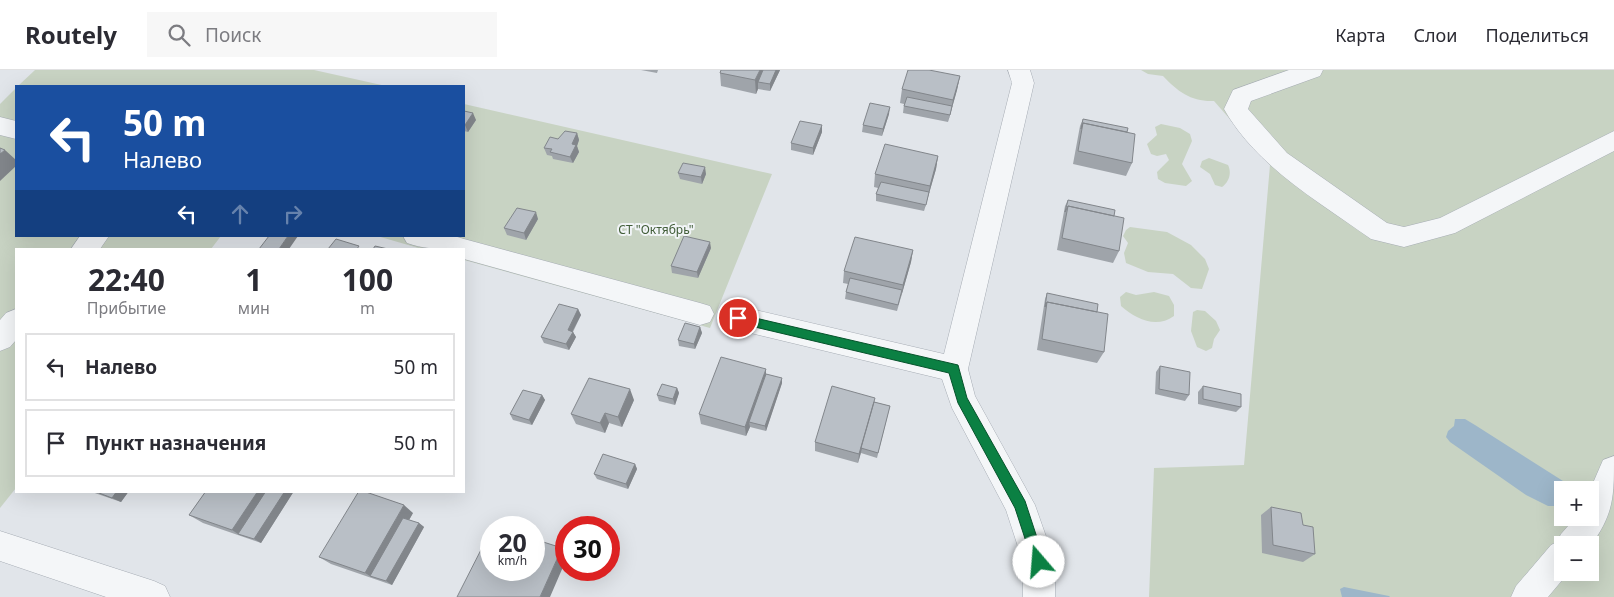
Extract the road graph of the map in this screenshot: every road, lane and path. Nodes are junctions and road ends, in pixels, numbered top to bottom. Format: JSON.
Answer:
{"nodes":[{"id":1,"x":1019,"y":70,"type":"edge"},
{"id":2,"x":1312,"y":70,"type":"edge"},
{"id":3,"x":0,"y":126,"type":"edge"},
{"id":4,"x":15,"y":130,"type":"edge"},
{"id":5,"x":1614,"y":140,"type":"edge"},
{"id":6,"x":95,"y":237,"type":"edge"},
{"id":7,"x":420,"y":237,"type":"edge"},
{"id":8,"x":85,"y":248,"type":"edge"},
{"id":9,"x":459,"y":248,"type":"edge"},
{"id":10,"x":465,"y":250,"type":"edge"},
{"id":11,"x":700,"y":314,"type":"dead end"},
{"id":12,"x":738,"y":318,"type":"dead end"},
{"id":13,"x":15,"y":322,"type":"edge"},
{"id":14,"x":0,"y":339,"type":"edge"},
{"id":15,"x":954,"y":369,"type":"junction"},
{"id":16,"x":1614,"y":470,"type":"edge"},
{"id":17,"x":1580,"y":536,"type":"edge"},
{"id":18,"x":0,"y":546,"type":"edge"},
{"id":19,"x":1554,"y":565,"type":"edge"},
{"id":20,"x":154,"y":597,"type":"edge"},
{"id":21,"x":1039,"y":597,"type":"edge"},
{"id":22,"x":1527,"y":597,"type":"edge"}],
"edges":[{"from":1,"to":15,"type":"street"},
{"from":2,"to":5,"type":"street"},
{"from":3,"to":4,"type":"street"},
{"from":6,"to":8,"type":"street"},
{"from":7,"to":9,"type":"street"},
{"from":10,"to":11,"type":"street"},
{"from":12,"to":15,"type":"street"},
{"from":13,"to":14,"type":"street"},
{"from":15,"to":21,"type":"street"},
{"from":16,"to":17,"type":"street"},
{"from":18,"to":20,"type":"street"},
{"from":19,"to":22,"type":"street"}]}
